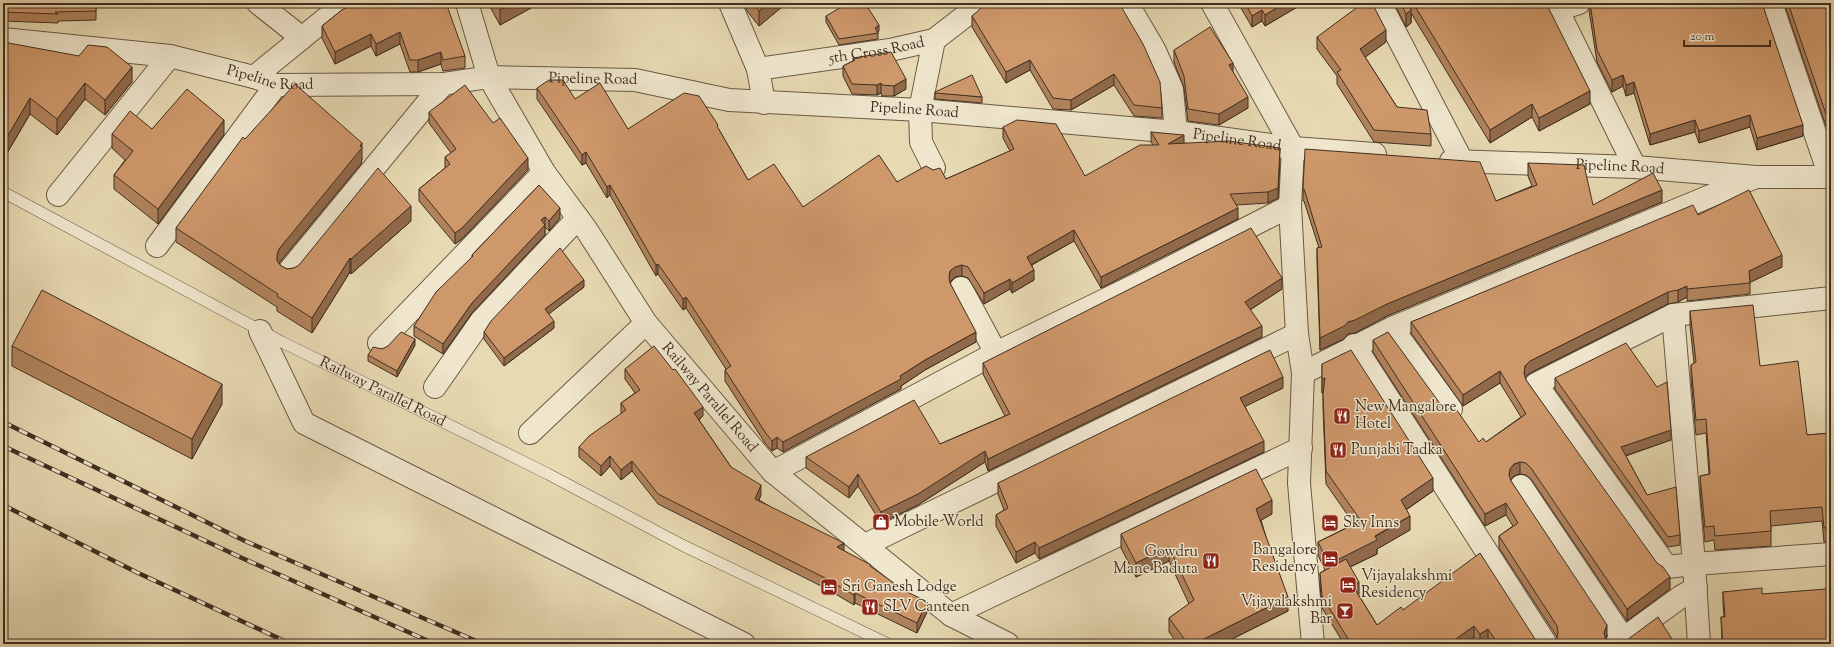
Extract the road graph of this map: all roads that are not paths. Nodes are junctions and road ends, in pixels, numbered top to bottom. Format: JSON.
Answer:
{"nodes":[{"id":1,"x":258,"y":3,"type":"edge"},
{"id":2,"x":345,"y":3,"type":"edge"},
{"id":3,"x":467,"y":3,"type":"edge"},
{"id":4,"x":730,"y":3,"type":"edge"},
{"id":5,"x":982,"y":3,"type":"edge"},
{"id":6,"x":1127,"y":3,"type":"edge"},
{"id":7,"x":1212,"y":3,"type":"edge"},
{"id":8,"x":1380,"y":3,"type":"edge"},
{"id":9,"x":1579,"y":3,"type":"edge"},
{"id":10,"x":1771,"y":3,"type":"edge"},
{"id":11,"x":1555,"y":6,"type":"edge"},
{"id":12,"x":302,"y":38,"type":"junction"},
{"id":13,"x":3,"y":39,"type":"edge"},
{"id":14,"x":934,"y":40,"type":"junction"},
{"id":15,"x":170,"y":56,"type":"junction"},
{"id":16,"x":758,"y":69,"type":"junction"},
{"id":17,"x":489,"y":76,"type":"junction"},
{"id":18,"x":254,"y":77,"type":"junction"},
{"id":19,"x":443,"y":84,"type":"junction"},
{"id":20,"x":276,"y":85,"type":"junction"},
{"id":21,"x":764,"y":102,"type":"junction"},
{"id":22,"x":920,"y":110,"type":"junction"},
{"id":23,"x":1176,"y":132,"type":"junction"},
{"id":24,"x":1293,"y":148,"type":"junction"},
{"id":25,"x":1393,"y":156,"type":"edge"},
{"id":26,"x":1431,"y":159,"type":"edge"},
{"id":27,"x":1462,"y":162,"type":"junction"},
{"id":28,"x":1635,"y":167,"type":"junction"},
{"id":29,"x":934,"y":168,"type":"edge"},
{"id":30,"x":544,"y":172,"type":"junction"},
{"id":31,"x":1756,"y":177,"type":"junction"},
{"id":32,"x":1830,"y":177,"type":"edge"},
{"id":33,"x":3,"y":192,"type":"edge"},
{"id":34,"x":58,"y":195,"type":"dead end"},
{"id":35,"x":1290,"y":206,"type":"junction"},
{"id":36,"x":578,"y":218,"type":"junction"},
{"id":37,"x":156,"y":246,"type":"dead end"},
{"id":38,"x":289,"y":271,"type":"edge"},
{"id":39,"x":960,"y":288,"type":"dead end"},
{"id":40,"x":1831,"y":298,"type":"edge"},
{"id":41,"x":1673,"y":315,"type":"junction"},
{"id":42,"x":646,"y":323,"type":"junction"},
{"id":43,"x":1392,"y":328,"type":"junction"},
{"id":44,"x":260,"y":331,"type":"junction"},
{"id":45,"x":1297,"y":334,"type":"junction"},
{"id":46,"x":379,"y":343,"type":"dead end"},
{"id":47,"x":1354,"y":345,"type":"junction"},
{"id":48,"x":996,"y":353,"type":"junction"},
{"id":49,"x":1303,"y":373,"type":"junction"},
{"id":50,"x":435,"y":387,"type":"dead end"},
{"id":51,"x":1451,"y":409,"type":"edge"},
{"id":52,"x":530,"y":434,"type":"dead end"},
{"id":53,"x":1301,"y":448,"type":"junction"},
{"id":54,"x":773,"y":472,"type":"junction"},
{"id":55,"x":1521,"y":486,"type":"dead end"},
{"id":56,"x":864,"y":545,"type":"junction"},
{"id":57,"x":1831,"y":554,"type":"edge"},
{"id":58,"x":1694,"y":564,"type":"junction"},
{"id":59,"x":1696,"y":588,"type":"junction"},
{"id":60,"x":951,"y":615,"type":"junction"},
{"id":61,"x":1620,"y":641,"type":"edge"},
{"id":62,"x":744,"y":644,"type":"edge"},
{"id":63,"x":888,"y":644,"type":"edge"},
{"id":64,"x":1008,"y":644,"type":"edge"},
{"id":65,"x":1313,"y":644,"type":"edge"},
{"id":66,"x":1546,"y":644,"type":"edge"},
{"id":67,"x":1699,"y":644,"type":"edge"}],
"edges":[{"from":1,"to":12,"type":"street"},
{"from":2,"to":12,"type":"street"},
{"from":3,"to":17,"type":"street","name":"Railway Parallel Road"},
{"from":4,"to":16,"type":"street"},
{"from":5,"to":14,"type":"street","name":"5th Cross Road"},
{"from":6,"to":23,"type":"street"},
{"from":7,"to":24,"type":"street"},
{"from":8,"to":27,"type":"street"},
{"from":9,"to":11,"type":"street"},
{"from":10,"to":32,"type":"street"},
{"from":11,"to":28,"type":"street"},
{"from":12,"to":18,"type":"street"},
{"from":13,"to":15,"type":"street","name":"Pipeline Road"},
{"from":14,"to":16,"type":"street","name":"5th Cross Road"},
{"from":14,"to":22,"type":"street"},
{"from":15,"to":18,"type":"street","name":"Pipeline Road"},
{"from":15,"to":34,"type":"street"},
{"from":16,"to":21,"type":"street"},
{"from":17,"to":19,"type":"street","name":"Pipeline Road"},
{"from":17,"to":21,"type":"street","name":"Pipeline Road"},
{"from":17,"to":30,"type":"street","name":"Railway Parallel Road"},
{"from":18,"to":20,"type":"street","name":"Pipeline Road"},
{"from":19,"to":20,"type":"street","name":"Pipeline Road"},
{"from":19,"to":38,"type":"street"},
{"from":20,"to":37,"type":"street"},
{"from":21,"to":22,"type":"street","name":"Pipeline Road"},
{"from":22,"to":23,"type":"street","name":"Pipeline Road"},
{"from":22,"to":29,"type":"street"},
{"from":23,"to":24,"type":"street","name":"Pipeline Road"},
{"from":24,"to":25,"type":"street","name":"Pipeline Road"},
{"from":24,"to":35,"type":"street"},
{"from":26,"to":27,"type":"street","name":"Pipeline Road"},
{"from":27,"to":28,"type":"street","name":"Pipeline Road"},
{"from":28,"to":31,"type":"street","name":"Pipeline Road"},
{"from":30,"to":36,"type":"street","name":"Railway Parallel Road"},
{"from":30,"to":46,"type":"street"},
{"from":31,"to":32,"type":"street","name":"Pipeline Road"},
{"from":31,"to":43,"type":"street"},
{"from":33,"to":44,"type":"lane","name":"Railway Parallel Road"},
{"from":35,"to":45,"type":"street"},
{"from":35,"to":48,"type":"street"},
{"from":36,"to":42,"type":"street","name":"Railway Parallel Road"},
{"from":36,"to":50,"type":"street"},
{"from":39,"to":48,"type":"street"},
{"from":40,"to":41,"type":"street"},
{"from":41,"to":58,"type":"street"},
{"from":41,"to":58,"type":"street"},
{"from":42,"to":52,"type":"street"},
{"from":42,"to":54,"type":"street","name":"Railway Parallel Road"},
{"from":43,"to":47,"type":"street"},
{"from":43,"to":51,"type":"street"},
{"from":44,"to":62,"type":"street"},
{"from":44,"to":63,"type":"lane","name":"Railway Parallel Road"},
{"from":45,"to":49,"type":"street"},
{"from":45,"to":56,"type":"street"},
{"from":47,"to":49,"type":"street"},
{"from":47,"to":66,"type":"street"},
{"from":48,"to":54,"type":"street"},
{"from":49,"to":53,"type":"street"},
{"from":53,"to":60,"type":"street"},
{"from":53,"to":65,"type":"street"},
{"from":54,"to":56,"type":"street","name":"Railway Parallel Road"},
{"from":55,"to":61,"type":"street"},
{"from":56,"to":60,"type":"street","name":"Railway Parallel Road"},
{"from":57,"to":58,"type":"street"},
{"from":58,"to":59,"type":"street"},
{"from":59,"to":61,"type":"street"},
{"from":59,"to":67,"type":"street"},
{"from":60,"to":64,"type":"street","name":"Railway Parallel Road"}]}
